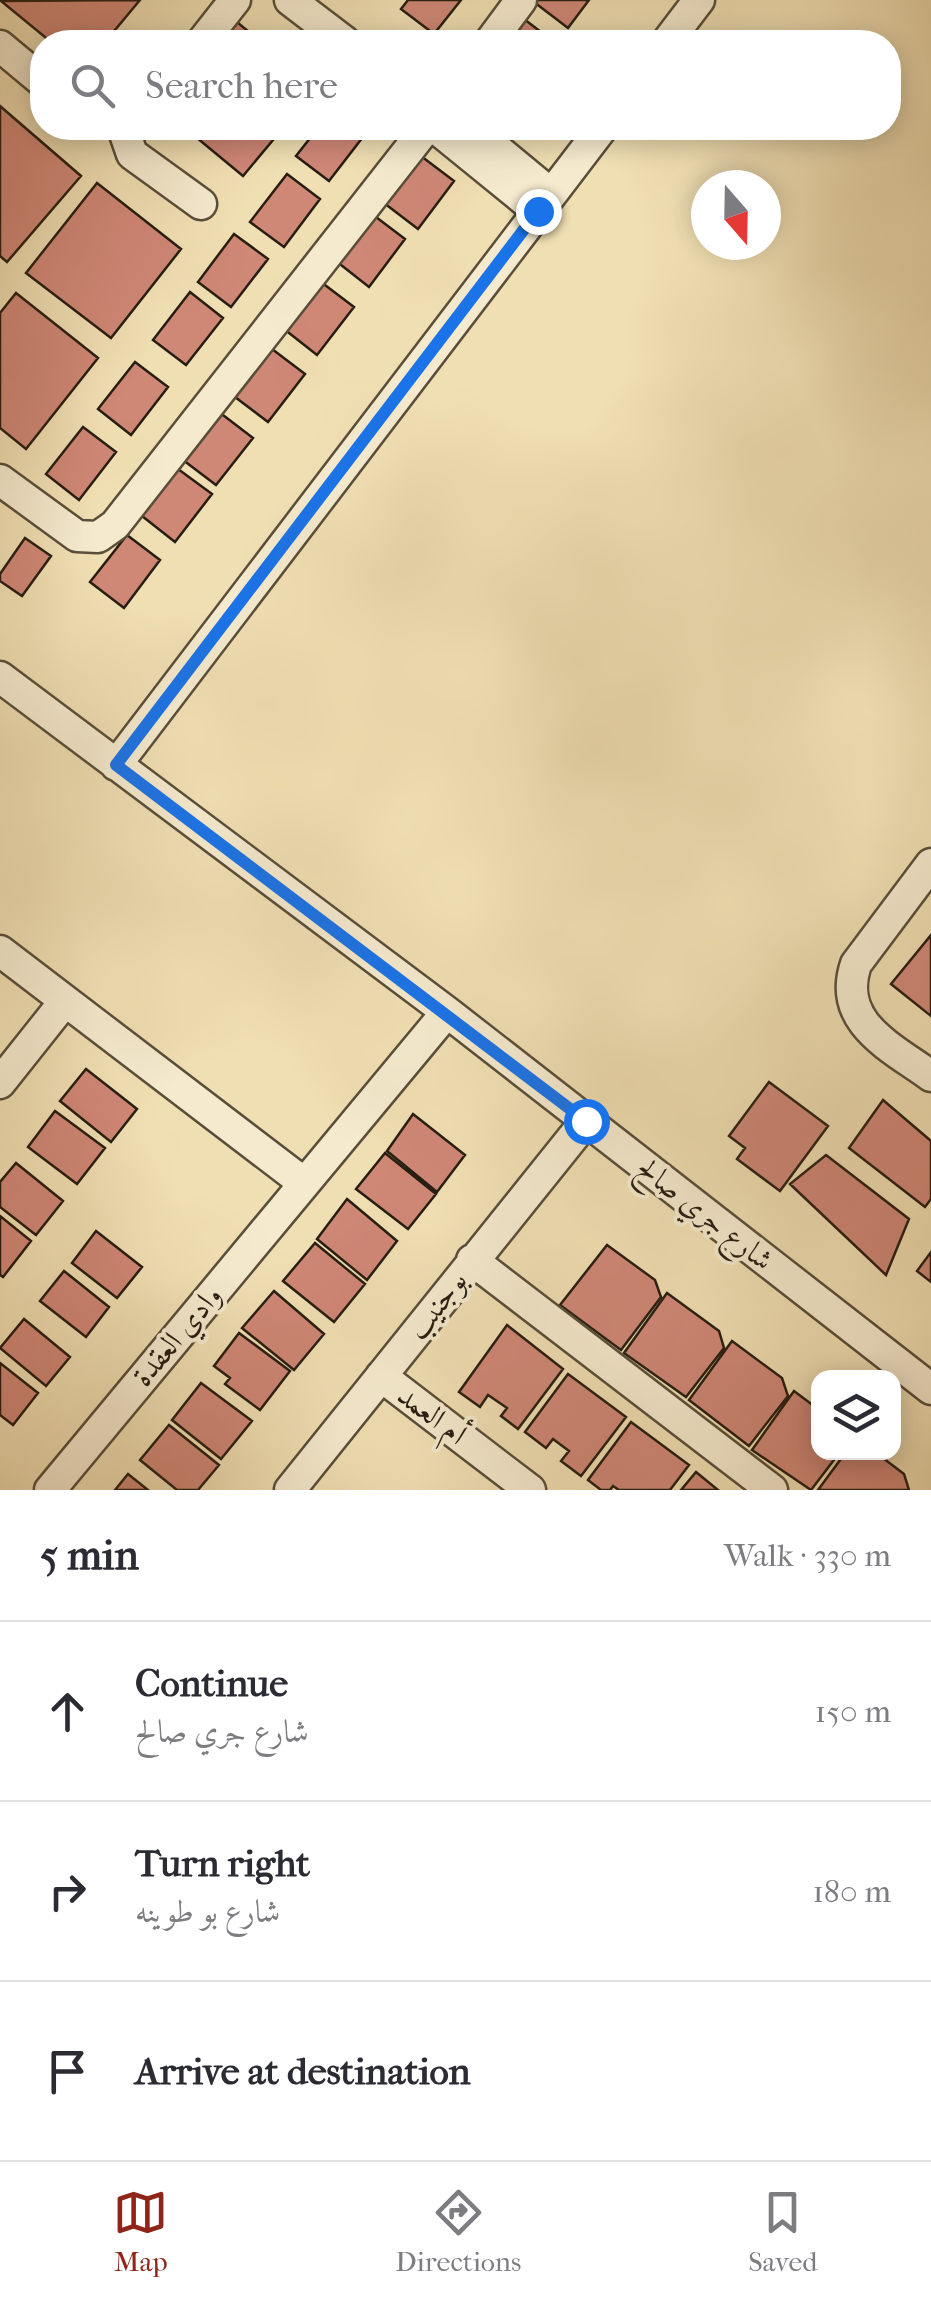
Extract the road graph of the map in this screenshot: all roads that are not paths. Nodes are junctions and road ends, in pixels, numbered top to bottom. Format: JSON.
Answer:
{"nodes":[{"id":1,"x":235,"y":0,"type":"edge"},
{"id":2,"x":290,"y":0,"type":"edge"},
{"id":3,"x":521,"y":0,"type":"edge"},
{"id":4,"x":700,"y":0,"type":"edge"},
{"id":5,"x":211,"y":30,"type":"edge"},
{"id":6,"x":329,"y":30,"type":"edge"},
{"id":7,"x":499,"y":30,"type":"edge"},
{"id":8,"x":676,"y":30,"type":"edge"},
{"id":9,"x":2,"y":51,"type":"edge"},
{"id":10,"x":30,"y":72,"type":"edge"},
{"id":11,"x":125,"y":140,"type":"edge"},
{"id":12,"x":417,"y":140,"type":"edge"},
{"id":13,"x":454,"y":140,"type":"edge"},
{"id":14,"x":483,"y":140,"type":"edge"},
{"id":15,"x":593,"y":140,"type":"edge"},
{"id":16,"x":545,"y":202,"type":"junction"},
{"id":17,"x":200,"y":204,"type":"dead end"},
{"id":18,"x":0,"y":480,"type":"edge"},
{"id":19,"x":0,"y":677,"type":"edge"},
{"id":20,"x":116,"y":765,"type":"junction"},
{"id":21,"x":931,"y":864,"type":"edge"},
{"id":22,"x":0,"y":951,"type":"edge"},
{"id":23,"x":66,"y":1001,"type":"junction"},
{"id":24,"x":446,"y":1012,"type":"junction"},
{"id":25,"x":931,"y":1076,"type":"edge"},
{"id":26,"x":0,"y":1084,"type":"edge"},
{"id":27,"x":586,"y":1121,"type":"junction"},
{"id":28,"x":304,"y":1183,"type":"junction"},
{"id":29,"x":472,"y":1260,"type":"junction"},
{"id":30,"x":381,"y":1376,"type":"junction"},
{"id":31,"x":931,"y":1389,"type":"edge"},
{"id":32,"x":516,"y":1486,"type":"edge"},
{"id":33,"x":50,"y":1490,"type":"edge"},
{"id":34,"x":290,"y":1490,"type":"edge"},
{"id":35,"x":772,"y":1490,"type":"edge"}],
"edges":[{"from":1,"to":5,"type":"street"},
{"from":2,"to":6,"type":"street"},
{"from":3,"to":7,"type":"street"},
{"from":4,"to":8,"type":"street"},
{"from":9,"to":10,"type":"street"},
{"from":11,"to":17,"type":"street"},
{"from":12,"to":18,"type":"street"},
{"from":13,"to":16,"type":"street"},
{"from":14,"to":16,"type":"street"},
{"from":15,"to":16,"type":"street"},
{"from":16,"to":20,"type":"street"},
{"from":19,"to":20,"type":"street","name":"شارع جري صالح"},
{"from":20,"to":24,"type":"street","name":"شارع جري صالح"},
{"from":21,"to":25,"type":"street"},
{"from":22,"to":23,"type":"street"},
{"from":23,"to":26,"type":"street"},
{"from":23,"to":28,"type":"street"},
{"from":24,"to":27,"type":"street","name":"شارع جري صالح"},
{"from":24,"to":28,"type":"street","name":"وادي العقدة"},
{"from":27,"to":29,"type":"street","name":"بوجنيب"},
{"from":27,"to":31,"type":"street","name":"شارع جري صالح"},
{"from":28,"to":33,"type":"street","name":"وادي العقدة"},
{"from":29,"to":30,"type":"street","name":"بوجنيب"},
{"from":29,"to":35,"type":"street"},
{"from":30,"to":32,"type":"street","name":"أم العمد"},
{"from":30,"to":34,"type":"street","name":"بوجنيب"}]}
